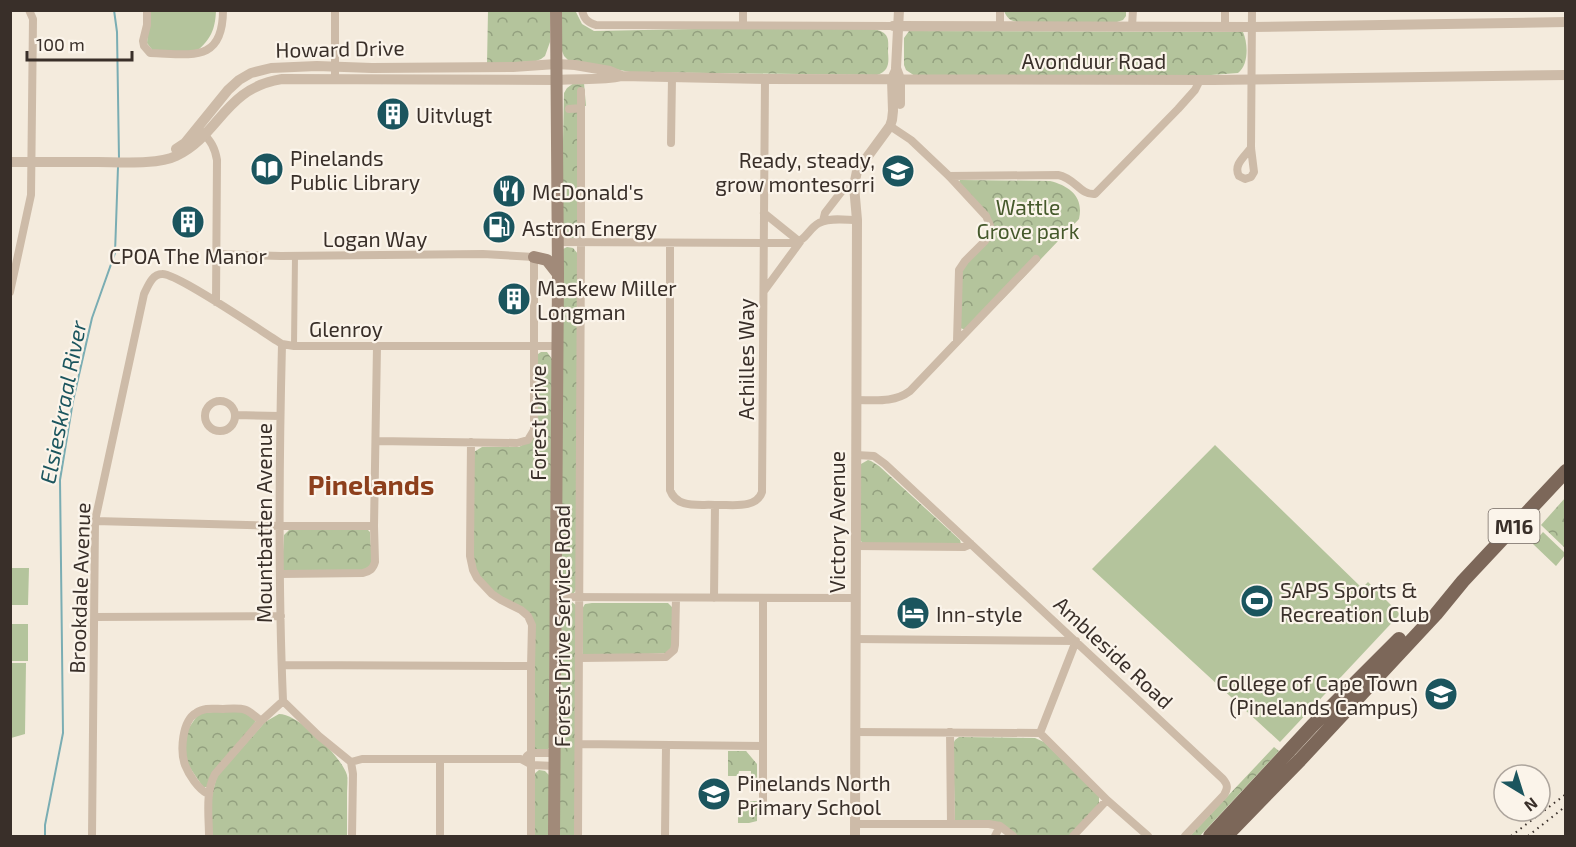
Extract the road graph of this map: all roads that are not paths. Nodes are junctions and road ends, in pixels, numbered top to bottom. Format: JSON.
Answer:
{"nodes":[{"id":1,"x":147,"y":10,"type":"edge"},
{"id":2,"x":223,"y":10,"type":"edge"},
{"id":3,"x":335,"y":10,"type":"edge"},
{"id":4,"x":556,"y":10,"type":"edge"},
{"id":5,"x":582,"y":10,"type":"edge"},
{"id":6,"x":743,"y":10,"type":"edge"},
{"id":7,"x":893,"y":10,"type":"edge"},
{"id":8,"x":899,"y":10,"type":"edge"},
{"id":9,"x":1000,"y":10,"type":"edge"},
{"id":10,"x":1132,"y":10,"type":"edge"},
{"id":11,"x":1225,"y":10,"type":"edge"},
{"id":12,"x":1252,"y":10,"type":"edge"},
{"id":13,"x":30,"y":11,"type":"edge"},
{"id":14,"x":1566,"y":22,"type":"edge"},
{"id":15,"x":743,"y":25,"type":"junction"},
{"id":16,"x":896,"y":26,"type":"junction"},
{"id":17,"x":1000,"y":26,"type":"junction"},
{"id":18,"x":1132,"y":26,"type":"junction"},
{"id":19,"x":1225,"y":26,"type":"junction"},
{"id":20,"x":1252,"y":27,"type":"junction"},
{"id":21,"x":556,"y":64,"type":"junction"},
{"id":22,"x":334,"y":66,"type":"junction"},
{"id":23,"x":1566,"y":75,"type":"edge"},
{"id":24,"x":622,"y":76,"type":"junction"},
{"id":25,"x":896,"y":76,"type":"junction"},
{"id":26,"x":672,"y":77,"type":"junction"},
{"id":27,"x":335,"y":79,"type":"junction"},
{"id":28,"x":765,"y":79,"type":"junction"},
{"id":29,"x":557,"y":80,"type":"junction"},
{"id":30,"x":1200,"y":80,"type":"junction"},
{"id":31,"x":1251,"y":80,"type":"junction"},
{"id":32,"x":580,"y":91,"type":"dead end"},
{"id":33,"x":580,"y":108,"type":"junction"},
{"id":34,"x":569,"y":109,"type":"dead end"},
{"id":35,"x":893,"y":128,"type":"junction"},
{"id":36,"x":201,"y":131,"type":"junction"},
{"id":37,"x":671,"y":143,"type":"dead end"},
{"id":38,"x":1251,"y":148,"type":"dead end"},
{"id":39,"x":10,"y":162,"type":"edge"},
{"id":40,"x":32,"y":162,"type":"junction"},
{"id":41,"x":949,"y":176,"type":"junction"},
{"id":42,"x":845,"y":188,"type":"dead end"},
{"id":43,"x":764,"y":213,"type":"junction"},
{"id":44,"x":857,"y":220,"type":"junction"},
{"id":45,"x":823,"y":221,"type":"junction"},
{"id":46,"x":558,"y":242,"type":"junction"},
{"id":47,"x":800,"y":242,"type":"junction"},
{"id":48,"x":581,"y":243,"type":"junction"},
{"id":49,"x":670,"y":243,"type":"junction"},
{"id":50,"x":764,"y":243,"type":"junction"},
{"id":51,"x":216,"y":254,"type":"junction"},
{"id":52,"x":295,"y":256,"type":"junction"},
{"id":53,"x":534,"y":256,"type":"junction"},
{"id":54,"x":1036,"y":260,"type":"dead end"},
{"id":55,"x":558,"y":274,"type":"junction"},
{"id":56,"x":154,"y":276,"type":"joint"},
{"id":57,"x":216,"y":281,"type":"junction"},
{"id":58,"x":10,"y":292,"type":"edge"},
{"id":59,"x":198,"y":292,"type":"junction"},
{"id":60,"x":763,"y":292,"type":"junction"},
{"id":61,"x":216,"y":302,"type":"junction"},
{"id":62,"x":957,"y":341,"type":"junction"},
{"id":63,"x":282,"y":344,"type":"junction"},
{"id":64,"x":294,"y":346,"type":"junction"},
{"id":65,"x":376,"y":346,"type":"junction"},
{"id":66,"x":534,"y":346,"type":"junction"},
{"id":67,"x":557,"y":346,"type":"junction"},
{"id":68,"x":856,"y":400,"type":"junction"},
{"id":69,"x":236,"y":416,"type":"dead end"},
{"id":70,"x":280,"y":416,"type":"junction"},
{"id":71,"x":376,"y":441,"type":"junction"},
{"id":72,"x":471,"y":442,"type":"junction"},
{"id":73,"x":856,"y":455,"type":"junction"},
{"id":74,"x":1566,"y":471,"type":"edge"},
{"id":75,"x":715,"y":505,"type":"junction"},
{"id":76,"x":95,"y":521,"type":"junction"},
{"id":77,"x":280,"y":526,"type":"junction"},
{"id":78,"x":374,"y":526,"type":"junction"},
{"id":79,"x":971,"y":544,"type":"junction"},
{"id":80,"x":856,"y":546,"type":"junction"},
{"id":81,"x":281,"y":574,"type":"junction"},
{"id":82,"x":1463,"y":581,"type":"junction"},
{"id":83,"x":556,"y":597,"type":"junction"},
{"id":84,"x":579,"y":597,"type":"junction"},
{"id":85,"x":676,"y":598,"type":"junction"},
{"id":86,"x":714,"y":598,"type":"junction"},
{"id":87,"x":763,"y":598,"type":"junction"},
{"id":88,"x":855,"y":598,"type":"junction"},
{"id":89,"x":281,"y":616,"type":"junction"},
{"id":90,"x":94,"y":617,"type":"junction"},
{"id":91,"x":855,"y":639,"type":"junction"},
{"id":92,"x":1076,"y":641,"type":"junction"},
{"id":93,"x":580,"y":658,"type":"junction"},
{"id":94,"x":282,"y":665,"type":"junction"},
{"id":95,"x":531,"y":666,"type":"junction"},
{"id":96,"x":283,"y":701,"type":"junction"},
{"id":97,"x":261,"y":721,"type":"junction"},
{"id":98,"x":855,"y":732,"type":"junction"},
{"id":99,"x":950,"y":732,"type":"junction"},
{"id":100,"x":1040,"y":733,"type":"junction"},
{"id":101,"x":579,"y":744,"type":"junction"},
{"id":102,"x":666,"y":746,"type":"junction"},
{"id":103,"x":762,"y":746,"type":"junction"},
{"id":104,"x":531,"y":753,"type":"junction"},
{"id":105,"x":521,"y":759,"type":"junction"},
{"id":106,"x":440,"y":760,"type":"junction"},
{"id":107,"x":554,"y":760,"type":"junction"},
{"id":108,"x":351,"y":762,"type":"junction"},
{"id":109,"x":532,"y":765,"type":"junction"},
{"id":110,"x":208,"y":794,"type":"junction"},
{"id":111,"x":763,"y":800,"type":"dead end"},
{"id":112,"x":1107,"y":800,"type":"junction"},
{"id":113,"x":855,"y":824,"type":"junction"},
{"id":114,"x":951,"y":824,"type":"junction"},
{"id":115,"x":999,"y":826,"type":"junction"},
{"id":116,"x":92,"y":837,"type":"edge"},
{"id":117,"x":209,"y":837,"type":"edge"},
{"id":118,"x":352,"y":837,"type":"edge"},
{"id":119,"x":440,"y":837,"type":"edge"},
{"id":120,"x":531,"y":837,"type":"edge"},
{"id":121,"x":554,"y":837,"type":"edge"},
{"id":122,"x":578,"y":837,"type":"edge"},
{"id":123,"x":665,"y":837,"type":"edge"},
{"id":124,"x":855,"y":837,"type":"edge"},
{"id":125,"x":995,"y":837,"type":"edge"},
{"id":126,"x":1012,"y":837,"type":"edge"},
{"id":127,"x":1073,"y":837,"type":"edge"},
{"id":128,"x":1148,"y":837,"type":"edge"},
{"id":129,"x":1185,"y":837,"type":"edge"},
{"id":130,"x":1210,"y":837,"type":"edge"},
{"id":131,"x":1226,"y":837,"type":"edge"}],
"edges":[{"from":1,"to":2,"type":"street"},
{"from":3,"to":22,"type":"street"},
{"from":4,"to":21,"type":"main road","name":"Forest Drive"},
{"from":5,"to":15,"type":"street"},
{"from":6,"to":15,"type":"street"},
{"from":7,"to":16,"type":"street"},
{"from":8,"to":16,"type":"street"},
{"from":9,"to":17,"type":"street"},
{"from":10,"to":18,"type":"street"},
{"from":11,"to":19,"type":"street"},
{"from":12,"to":20,"type":"street"},
{"from":13,"to":40,"type":"street"},
{"from":14,"to":20,"type":"street"},
{"from":15,"to":16,"type":"street"},
{"from":16,"to":17,"type":"street"},
{"from":16,"to":25,"type":"street","name":"Victory Avenue"},
{"from":17,"to":18,"type":"street"},
{"from":18,"to":19,"type":"street"},
{"from":19,"to":20,"type":"street"},
{"from":20,"to":31,"type":"street"},
{"from":21,"to":22,"type":"street","name":"Howard Drive"},
{"from":21,"to":24,"type":"street","name":"Avonduur Road"},
{"from":21,"to":29,"type":"main road","name":"Forest Drive"},
{"from":22,"to":27,"type":"street"},
{"from":22,"to":36,"type":"street","name":"Howard Drive"},
{"from":23,"to":31,"type":"street","name":"Avonduur Road"},
{"from":24,"to":26,"type":"street","name":"Avonduur Road"},
{"from":24,"to":29,"type":"street","name":"Avonduur Road"},
{"from":25,"to":28,"type":"street","name":"Avonduur Road"},
{"from":25,"to":30,"type":"street","name":"Avonduur Road"},
{"from":25,"to":35,"type":"street","name":"Victory Avenue"},
{"from":26,"to":28,"type":"street","name":"Avonduur Road"},
{"from":26,"to":37,"type":"street"},
{"from":27,"to":29,"type":"street","name":"Howard Drive"},
{"from":27,"to":36,"type":"street","name":"Howard Drive"},
{"from":28,"to":43,"type":"street","name":"Achilles Way"},
{"from":29,"to":46,"type":"main road","name":"Forest Drive"},
{"from":30,"to":31,"type":"street","name":"Avonduur Road"},
{"from":30,"to":41,"type":"street"},
{"from":31,"to":38,"type":"street"},
{"from":32,"to":33,"type":"street","name":"Forest Drive Service Road"},
{"from":33,"to":34,"type":"street"},
{"from":33,"to":48,"type":"street","name":"Forest Drive Service Road"},
{"from":35,"to":41,"type":"street"},
{"from":35,"to":44,"type":"street","name":"Victory Avenue"},
{"from":36,"to":40,"type":"street","name":"Howard Drive"},
{"from":36,"to":51,"type":"street"},
{"from":39,"to":40,"type":"street","name":"Howard Drive"},
{"from":40,"to":58,"type":"street"},
{"from":41,"to":62,"type":"street"},
{"from":42,"to":45,"type":"street"},
{"from":43,"to":47,"type":"street"},
{"from":43,"to":50,"type":"street","name":"Achilles Way"},
{"from":44,"to":45,"type":"street"},
{"from":44,"to":68,"type":"street","name":"Victory Avenue"},
{"from":45,"to":47,"type":"street"},
{"from":46,"to":48,"type":"street"},
{"from":46,"to":55,"type":"main road","name":"Forest Drive"},
{"from":47,"to":50,"type":"street"},
{"from":47,"to":60,"type":"street"},
{"from":48,"to":49,"type":"street"},
{"from":48,"to":84,"type":"street","name":"Forest Drive Service Road"},
{"from":49,"to":50,"type":"street"},
{"from":49,"to":75,"type":"street"},
{"from":50,"to":60,"type":"street","name":"Achilles Way"},
{"from":51,"to":52,"type":"street","name":"Logan Way"},
{"from":51,"to":57,"type":"street"},
{"from":52,"to":53,"type":"street","name":"Logan Way"},
{"from":52,"to":64,"type":"street"},
{"from":53,"to":55,"type":"main road"},
{"from":53,"to":66,"type":"street"},
{"from":54,"to":62,"type":"street"},
{"from":55,"to":67,"type":"main road","name":"Forest Drive"},
{"from":56,"to":59,"type":"street","name":"Glenroy"},
{"from":56,"to":76,"type":"street","name":"Brookdale Avenue"},
{"from":57,"to":59,"type":"street"},
{"from":57,"to":61,"type":"street"},
{"from":59,"to":61,"type":"street","name":"Glenroy"},
{"from":60,"to":75,"type":"street","name":"Achilles Way"},
{"from":61,"to":63,"type":"street","name":"Glenroy"},
{"from":62,"to":68,"type":"street"},
{"from":63,"to":64,"type":"street","name":"Glenroy"},
{"from":63,"to":70,"type":"street","name":"Mountbatten Avenue"},
{"from":64,"to":65,"type":"street","name":"Glenroy"},
{"from":65,"to":66,"type":"street","name":"Glenroy"},
{"from":65,"to":71,"type":"street"},
{"from":66,"to":67,"type":"street","name":"Glenroy"},
{"from":66,"to":72,"type":"street"},
{"from":67,"to":83,"type":"main road","name":"Forest Drive"},
{"from":68,"to":73,"type":"street","name":"Victory Avenue"},
{"from":69,"to":70,"type":"street"},
{"from":70,"to":77,"type":"street","name":"Mountbatten Avenue"},
{"from":71,"to":72,"type":"street"},
{"from":71,"to":78,"type":"street"},
{"from":72,"to":95,"type":"street","name":"Forest Drive Service Road"},
{"from":73,"to":79,"type":"street","name":"Ambleside Road"},
{"from":73,"to":80,"type":"street","name":"Victory Avenue"},
{"from":74,"to":82,"type":"main road","number":"M16"},
{"from":75,"to":86,"type":"street"},
{"from":76,"to":77,"type":"street"},
{"from":76,"to":90,"type":"street","name":"Brookdale Avenue"},
{"from":77,"to":78,"type":"street"},
{"from":77,"to":81,"type":"street","name":"Mountbatten Avenue"},
{"from":78,"to":81,"type":"street"},
{"from":79,"to":80,"type":"street"},
{"from":79,"to":92,"type":"street","name":"Ambleside Road"},
{"from":80,"to":88,"type":"street","name":"Victory Avenue"},
{"from":81,"to":89,"type":"street","name":"Mountbatten Avenue"},
{"from":82,"to":130,"type":"main road","number":"M16"},
{"from":82,"to":131,"type":"main road","number":"M16"},
{"from":83,"to":84,"type":"street"},
{"from":83,"to":107,"type":"main road","name":"Forest Drive"},
{"from":84,"to":85,"type":"street"},
{"from":84,"to":93,"type":"street","name":"Forest Drive Service Road"},
{"from":85,"to":86,"type":"street"},
{"from":85,"to":93,"type":"street"},
{"from":86,"to":87,"type":"street"},
{"from":87,"to":88,"type":"street"},
{"from":87,"to":103,"type":"street"},
{"from":88,"to":91,"type":"street","name":"Victory Avenue"},
{"from":89,"to":90,"type":"street"},
{"from":89,"to":94,"type":"street","name":"Mountbatten Avenue"},
{"from":90,"to":116,"type":"street","name":"Brookdale Avenue"},
{"from":91,"to":92,"type":"street"},
{"from":91,"to":98,"type":"street","name":"Victory Avenue"},
{"from":92,"to":100,"type":"street"},
{"from":92,"to":129,"type":"street","name":"Ambleside Road"},
{"from":93,"to":101,"type":"street","name":"Forest Drive Service Road"},
{"from":94,"to":95,"type":"street"},
{"from":94,"to":96,"type":"street","name":"Mountbatten Avenue"},
{"from":95,"to":104,"type":"street","name":"Forest Drive Service Road"},
{"from":96,"to":97,"type":"street"},
{"from":96,"to":108,"type":"street"},
{"from":97,"to":110,"type":"street"},
{"from":97,"to":110,"type":"street"},
{"from":98,"to":99,"type":"street"},
{"from":98,"to":113,"type":"street","name":"Victory Avenue"},
{"from":99,"to":100,"type":"street"},
{"from":99,"to":114,"type":"street"},
{"from":100,"to":112,"type":"street"},
{"from":101,"to":102,"type":"street"},
{"from":101,"to":122,"type":"street","name":"Forest Drive Service Road"},
{"from":102,"to":103,"type":"street"},
{"from":102,"to":123,"type":"street"},
{"from":103,"to":111,"type":"street"},
{"from":104,"to":105,"type":"street"},
{"from":104,"to":107,"type":"street"},
{"from":104,"to":109,"type":"street","name":"Forest Drive Service Road"},
{"from":105,"to":106,"type":"street"},
{"from":105,"to":109,"type":"street"},
{"from":106,"to":108,"type":"street"},
{"from":106,"to":119,"type":"street"},
{"from":107,"to":109,"type":"street"},
{"from":107,"to":121,"type":"main road","name":"Forest Drive"},
{"from":108,"to":118,"type":"street"},
{"from":109,"to":120,"type":"street","name":"Forest Drive Service Road"},
{"from":110,"to":117,"type":"street"},
{"from":112,"to":127,"type":"street"},
{"from":112,"to":128,"type":"street"},
{"from":113,"to":114,"type":"street"},
{"from":113,"to":124,"type":"street","name":"Victory Avenue"},
{"from":114,"to":115,"type":"street"},
{"from":115,"to":125,"type":"street"},
{"from":115,"to":126,"type":"street"}]}
